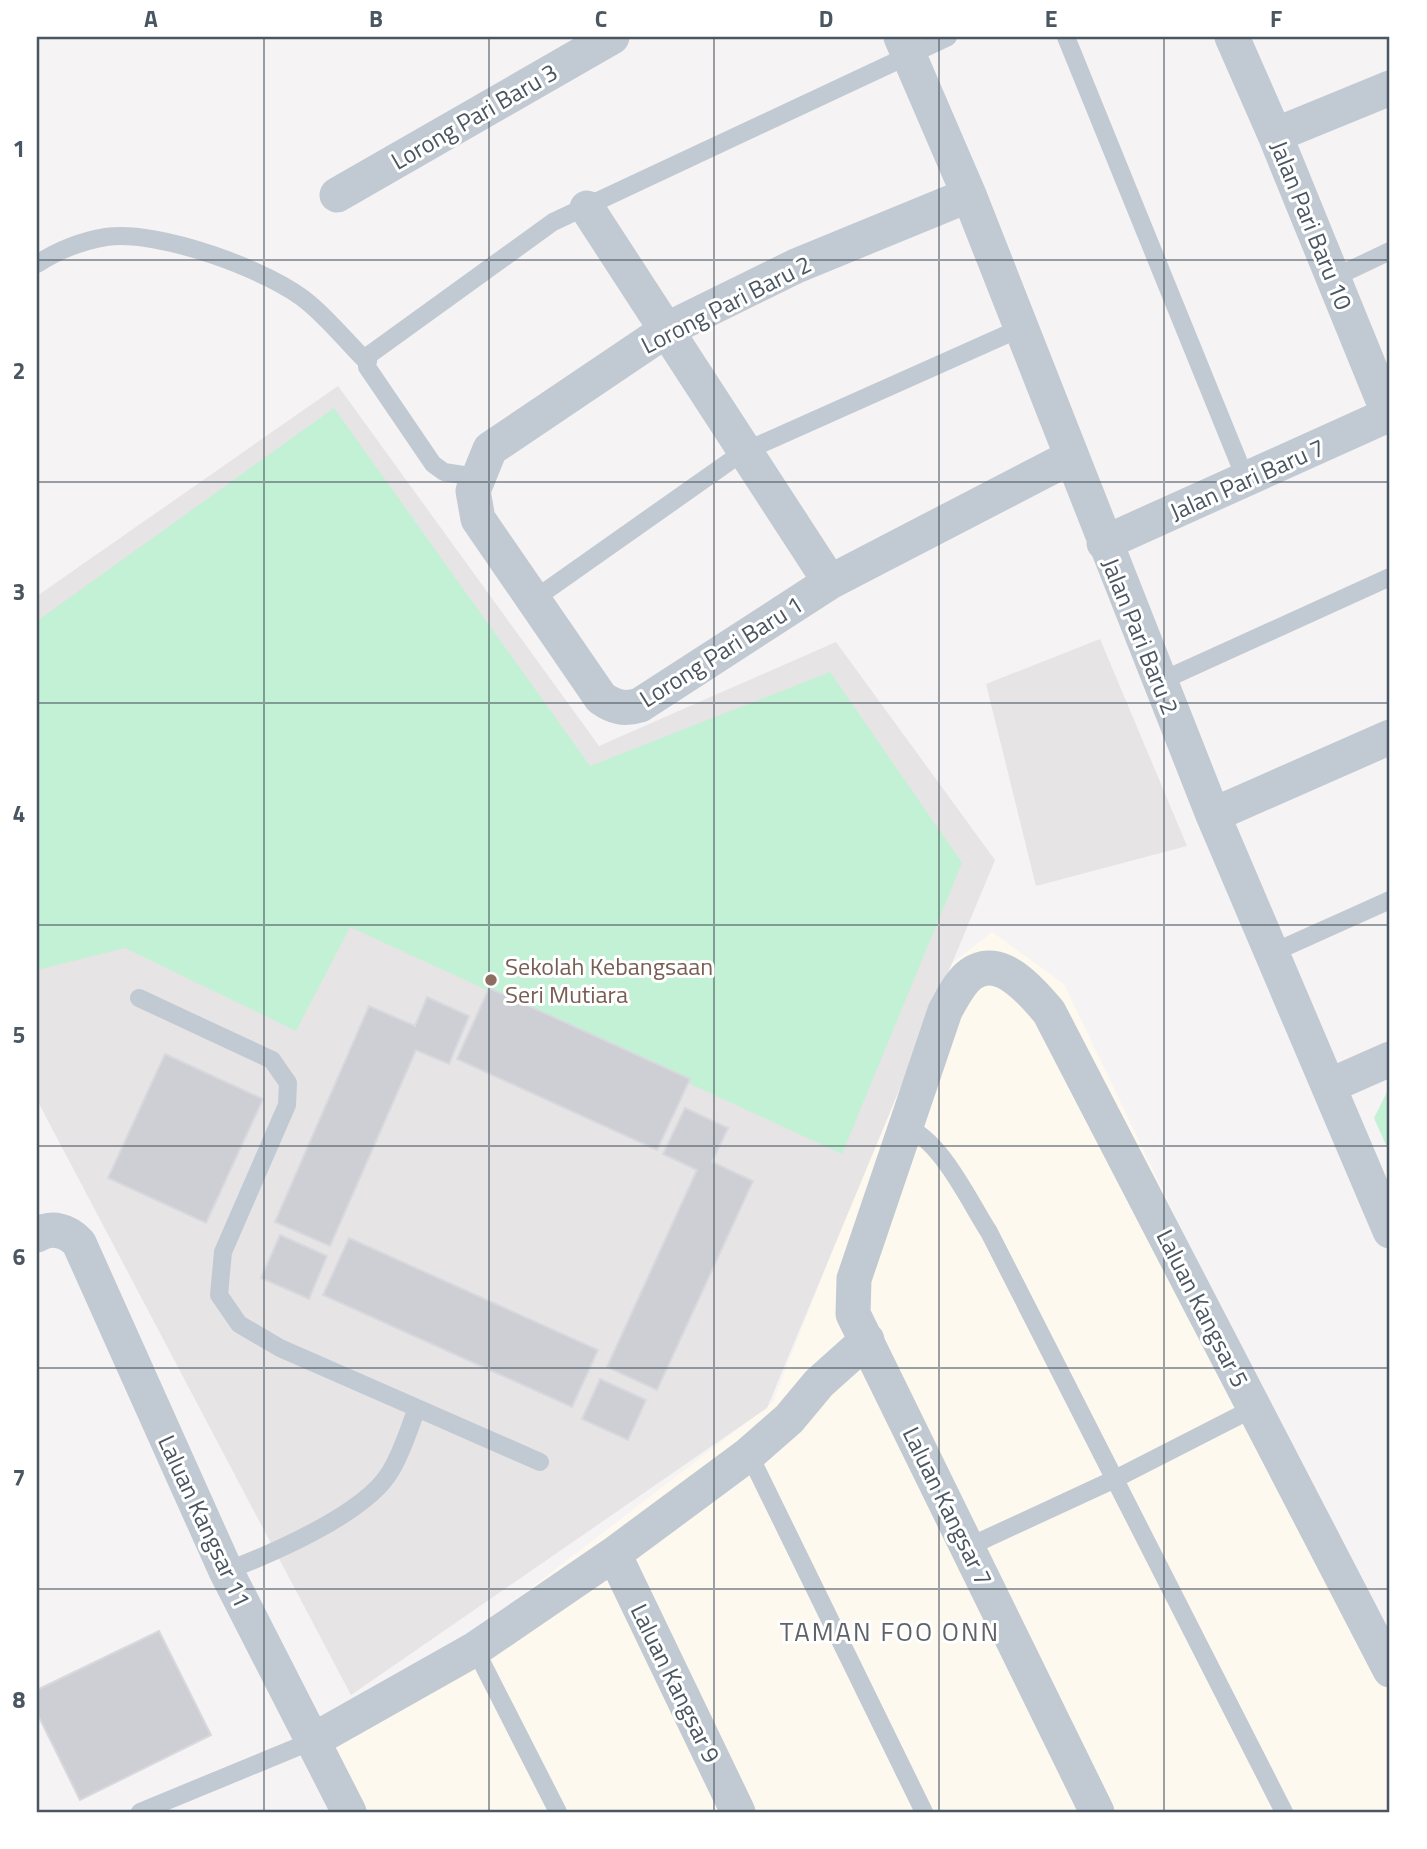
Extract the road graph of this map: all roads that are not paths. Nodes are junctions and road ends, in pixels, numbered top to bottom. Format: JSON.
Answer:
{"nodes":[{"id":1,"x":612,"y":37,"type":"edge"},
{"id":2,"x":948,"y":37,"type":"edge"},
{"id":3,"x":1066,"y":37,"type":"edge"},
{"id":4,"x":1232,"y":37,"type":"edge"},
{"id":5,"x":905,"y":46,"type":"edge"},
{"id":6,"x":1390,"y":88,"type":"edge"},
{"id":7,"x":1275,"y":135,"type":"junction"},
{"id":8,"x":970,"y":194,"type":"junction"},
{"id":9,"x":337,"y":195,"type":"dead end"},
{"id":10,"x":587,"y":208,"type":"junction"},
{"id":11,"x":1390,"y":251,"type":"edge"},
{"id":12,"x":37,"y":264,"type":"edge"},
{"id":13,"x":1333,"y":278,"type":"junction"},
{"id":14,"x":1021,"y":328,"type":"junction"},
{"id":15,"x":668,"y":329,"type":"junction"},
{"id":16,"x":366,"y":361,"type":"junction"},
{"id":17,"x":1389,"y":414,"type":"edge"},
{"id":18,"x":743,"y":452,"type":"junction"},
{"id":19,"x":1070,"y":457,"type":"junction"},
{"id":20,"x":476,"y":477,"type":"junction"},
{"id":21,"x":1246,"y":480,"type":"junction"},
{"id":22,"x":1104,"y":543,"type":"junction"},
{"id":23,"x":1390,"y":577,"type":"edge"},
{"id":24,"x":830,"y":582,"type":"junction"},
{"id":25,"x":533,"y":600,"type":"junction"},
{"id":26,"x":1159,"y":682,"type":"junction"},
{"id":27,"x":1390,"y":737,"type":"edge"},
{"id":28,"x":1213,"y":815,"type":"junction"},
{"id":29,"x":1390,"y":900,"type":"edge"},
{"id":30,"x":1272,"y":953,"type":"junction"},
{"id":31,"x":139,"y":998,"type":"dead end"},
{"id":32,"x":1390,"y":1059,"type":"edge"},
{"id":33,"x":1329,"y":1086,"type":"junction"},
{"id":34,"x":906,"y":1127,"type":"junction"},
{"id":35,"x":1390,"y":1231,"type":"edge"},
{"id":36,"x":50,"y":1233,"type":"edge"},
{"id":37,"x":860,"y":1327,"type":"junction"},
{"id":38,"x":418,"y":1408,"type":"junction"},
{"id":39,"x":1254,"y":1408,"type":"junction"},
{"id":40,"x":749,"y":1454,"type":"junction"},
{"id":41,"x":540,"y":1462,"type":"dead end"},
{"id":42,"x":1115,"y":1479,"type":"junction"},
{"id":43,"x":968,"y":1547,"type":"junction"},
{"id":44,"x":614,"y":1555,"type":"junction"},
{"id":45,"x":226,"y":1571,"type":"junction"},
{"id":46,"x":475,"y":1649,"type":"junction"},
{"id":47,"x":1390,"y":1671,"type":"edge"},
{"id":48,"x":312,"y":1741,"type":"junction"},
{"id":49,"x":140,"y":1812,"type":"edge"},
{"id":50,"x":349,"y":1812,"type":"edge"},
{"id":51,"x":558,"y":1812,"type":"edge"},
{"id":52,"x":738,"y":1812,"type":"edge"},
{"id":53,"x":924,"y":1812,"type":"edge"},
{"id":54,"x":1097,"y":1812,"type":"edge"},
{"id":55,"x":1284,"y":1812,"type":"edge"}],
"edges":[{"from":1,"to":9,"type":"street","name":"Lorong Pari Baru 3"},
{"from":2,"to":5,"type":"lane"},
{"from":3,"to":21,"type":"lane"},
{"from":4,"to":7,"type":"street","name":"Jalan Pari Baru 10"},
{"from":5,"to":8,"type":"street","name":"Jalan Pari Baru 2"},
{"from":5,"to":10,"type":"lane"},
{"from":6,"to":7,"type":"street"},
{"from":7,"to":13,"type":"street","name":"Jalan Pari Baru 10"},
{"from":8,"to":14,"type":"street","name":"Jalan Pari Baru 2"},
{"from":8,"to":15,"type":"street","name":"Lorong Pari Baru 2"},
{"from":10,"to":15,"type":"street"},
{"from":10,"to":16,"type":"lane"},
{"from":11,"to":13,"type":"lane"},
{"from":12,"to":16,"type":"lane"},
{"from":13,"to":17,"type":"street","name":"Jalan Pari Baru 10"},
{"from":14,"to":18,"type":"lane"},
{"from":14,"to":19,"type":"street","name":"Jalan Pari Baru 2"},
{"from":15,"to":18,"type":"street"},
{"from":15,"to":20,"type":"street","name":"Lorong Pari Baru 2"},
{"from":16,"to":20,"type":"lane"},
{"from":17,"to":21,"type":"street","name":"Jalan Pari Baru 7"},
{"from":18,"to":24,"type":"street"},
{"from":18,"to":25,"type":"lane"},
{"from":19,"to":22,"type":"street","name":"Jalan Pari Baru 2"},
{"from":19,"to":24,"type":"street","name":"Lorong Pari Baru 1"},
{"from":20,"to":25,"type":"street","name":"Lorong Pari Baru 1"},
{"from":21,"to":22,"type":"street","name":"Jalan Pari Baru 7"},
{"from":22,"to":26,"type":"street","name":"Jalan Pari Baru 2"},
{"from":23,"to":26,"type":"lane"},
{"from":24,"to":25,"type":"street","name":"Lorong Pari Baru 1"},
{"from":26,"to":28,"type":"street","name":"Jalan Pari Baru 2"},
{"from":27,"to":28,"type":"street"},
{"from":28,"to":30,"type":"street","name":"Jalan Pari Baru 2"},
{"from":29,"to":30,"type":"lane"},
{"from":30,"to":33,"type":"street","name":"Jalan Pari Baru 2"},
{"from":31,"to":38,"type":"lane"},
{"from":32,"to":33,"type":"street"},
{"from":33,"to":35,"type":"street","name":"Jalan Pari Baru 2"},
{"from":34,"to":37,"type":"street"},
{"from":34,"to":39,"type":"street","name":"Laluan Kangsar 5"},
{"from":34,"to":42,"type":"lane"},
{"from":36,"to":45,"type":"street","name":"Laluan Kangsar 11"},
{"from":37,"to":40,"type":"street"},
{"from":37,"to":43,"type":"street","name":"Laluan Kangsar 7"},
{"from":38,"to":41,"type":"lane"},
{"from":38,"to":45,"type":"lane"},
{"from":39,"to":42,"type":"lane"},
{"from":39,"to":47,"type":"street","name":"Laluan Kangsar 5"},
{"from":40,"to":44,"type":"street"},
{"from":40,"to":53,"type":"lane"},
{"from":42,"to":43,"type":"lane"},
{"from":42,"to":55,"type":"lane"},
{"from":43,"to":54,"type":"street","name":"Laluan Kangsar 7"},
{"from":44,"to":46,"type":"street"},
{"from":44,"to":52,"type":"street","name":"Laluan Kangsar 9"},
{"from":45,"to":48,"type":"street","name":"Laluan Kangsar 11"},
{"from":46,"to":48,"type":"street"},
{"from":46,"to":51,"type":"lane"},
{"from":48,"to":49,"type":"lane"},
{"from":48,"to":50,"type":"street","name":"Laluan Kangsar 11"}]}
